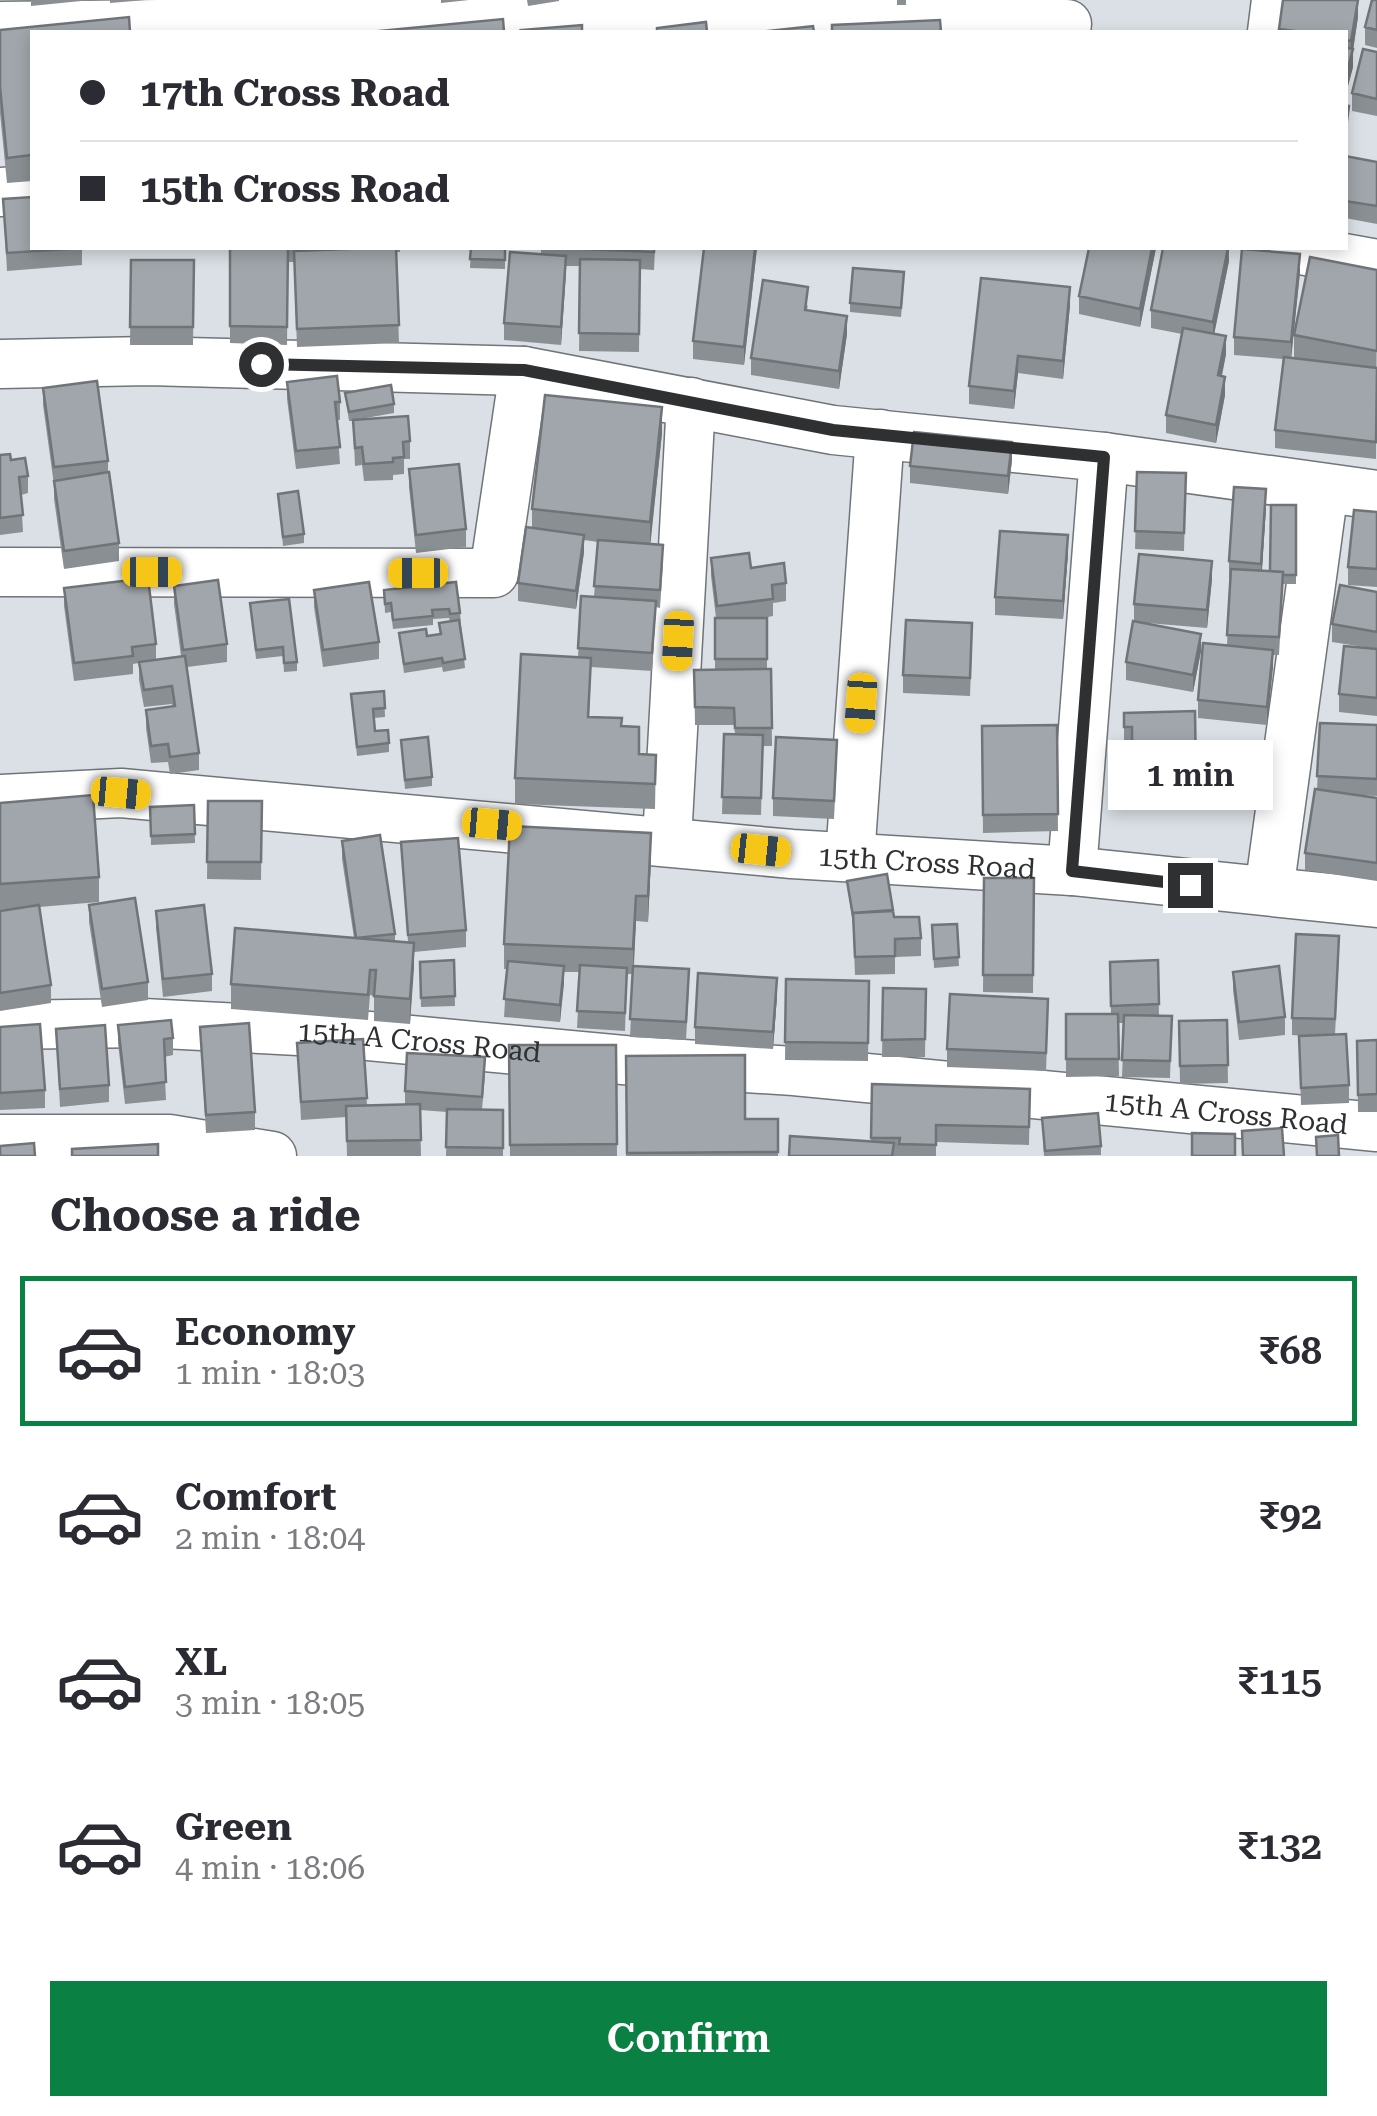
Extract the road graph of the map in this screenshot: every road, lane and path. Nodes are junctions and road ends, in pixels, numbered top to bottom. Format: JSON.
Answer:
{"nodes":[{"id":1,"x":1276,"y":0,"type":"edge"},
{"id":2,"x":1067,"y":19,"type":"edge"},
{"id":3,"x":0,"y":26,"type":"edge"},
{"id":4,"x":1272,"y":30,"type":"edge"},
{"id":5,"x":30,"y":190,"type":"edge"},
{"id":6,"x":0,"y":192,"type":"edge"},
{"id":7,"x":1300,"y":250,"type":"edge"},
{"id":8,"x":1377,"y":264,"type":"edge"},
{"id":9,"x":0,"y":364,"type":"edge"},
{"id":10,"x":524,"y":370,"type":"junction"},
{"id":11,"x":691,"y":402,"type":"junction"},
{"id":12,"x":880,"y":434,"type":"junction"},
{"id":13,"x":1104,"y":457,"type":"junction"},
{"id":14,"x":1324,"y":490,"type":"junction"},
{"id":15,"x":1377,"y":495,"type":"edge"},
{"id":16,"x":0,"y":572,"type":"edge"},
{"id":17,"x":0,"y":800,"type":"edge"},
{"id":18,"x":667,"y":840,"type":"junction"},
{"id":19,"x":850,"y":857,"type":"junction"},
{"id":20,"x":1072,"y":871,"type":"junction"},
{"id":21,"x":1269,"y":891,"type":"junction"},
{"id":22,"x":1377,"y":903,"type":"edge"},
{"id":23,"x":0,"y":1025,"type":"edge"},
{"id":24,"x":1377,"y":1127,"type":"edge"},
{"id":25,"x":0,"y":1140,"type":"edge"},
{"id":26,"x":53,"y":1147,"type":"edge"},
{"id":27,"x":272,"y":1156,"type":"edge"}],
"edges":[{"from":1,"to":4,"type":"street"},
{"from":2,"to":3,"type":"street"},
{"from":5,"to":6,"type":"street"},
{"from":7,"to":8,"type":"street"},
{"from":9,"to":10,"type":"street"},
{"from":10,"to":11,"type":"street"},
{"from":10,"to":16,"type":"street"},
{"from":11,"to":12,"type":"street"},
{"from":11,"to":18,"type":"street"},
{"from":12,"to":13,"type":"street"},
{"from":12,"to":19,"type":"street"},
{"from":13,"to":14,"type":"street"},
{"from":13,"to":20,"type":"street"},
{"from":14,"to":15,"type":"street"},
{"from":14,"to":21,"type":"street"},
{"from":17,"to":18,"type":"street","name":"15th Cross Road"},
{"from":18,"to":19,"type":"street","name":"15th Cross Road"},
{"from":19,"to":20,"type":"street","name":"15th Cross Road"},
{"from":20,"to":21,"type":"street","name":"15th Cross Road"},
{"from":21,"to":22,"type":"street","name":"15th Cross Road"},
{"from":23,"to":24,"type":"street","name":"15th A Cross Road"},
{"from":25,"to":26,"type":"street"},
{"from":26,"to":27,"type":"street"}]}
